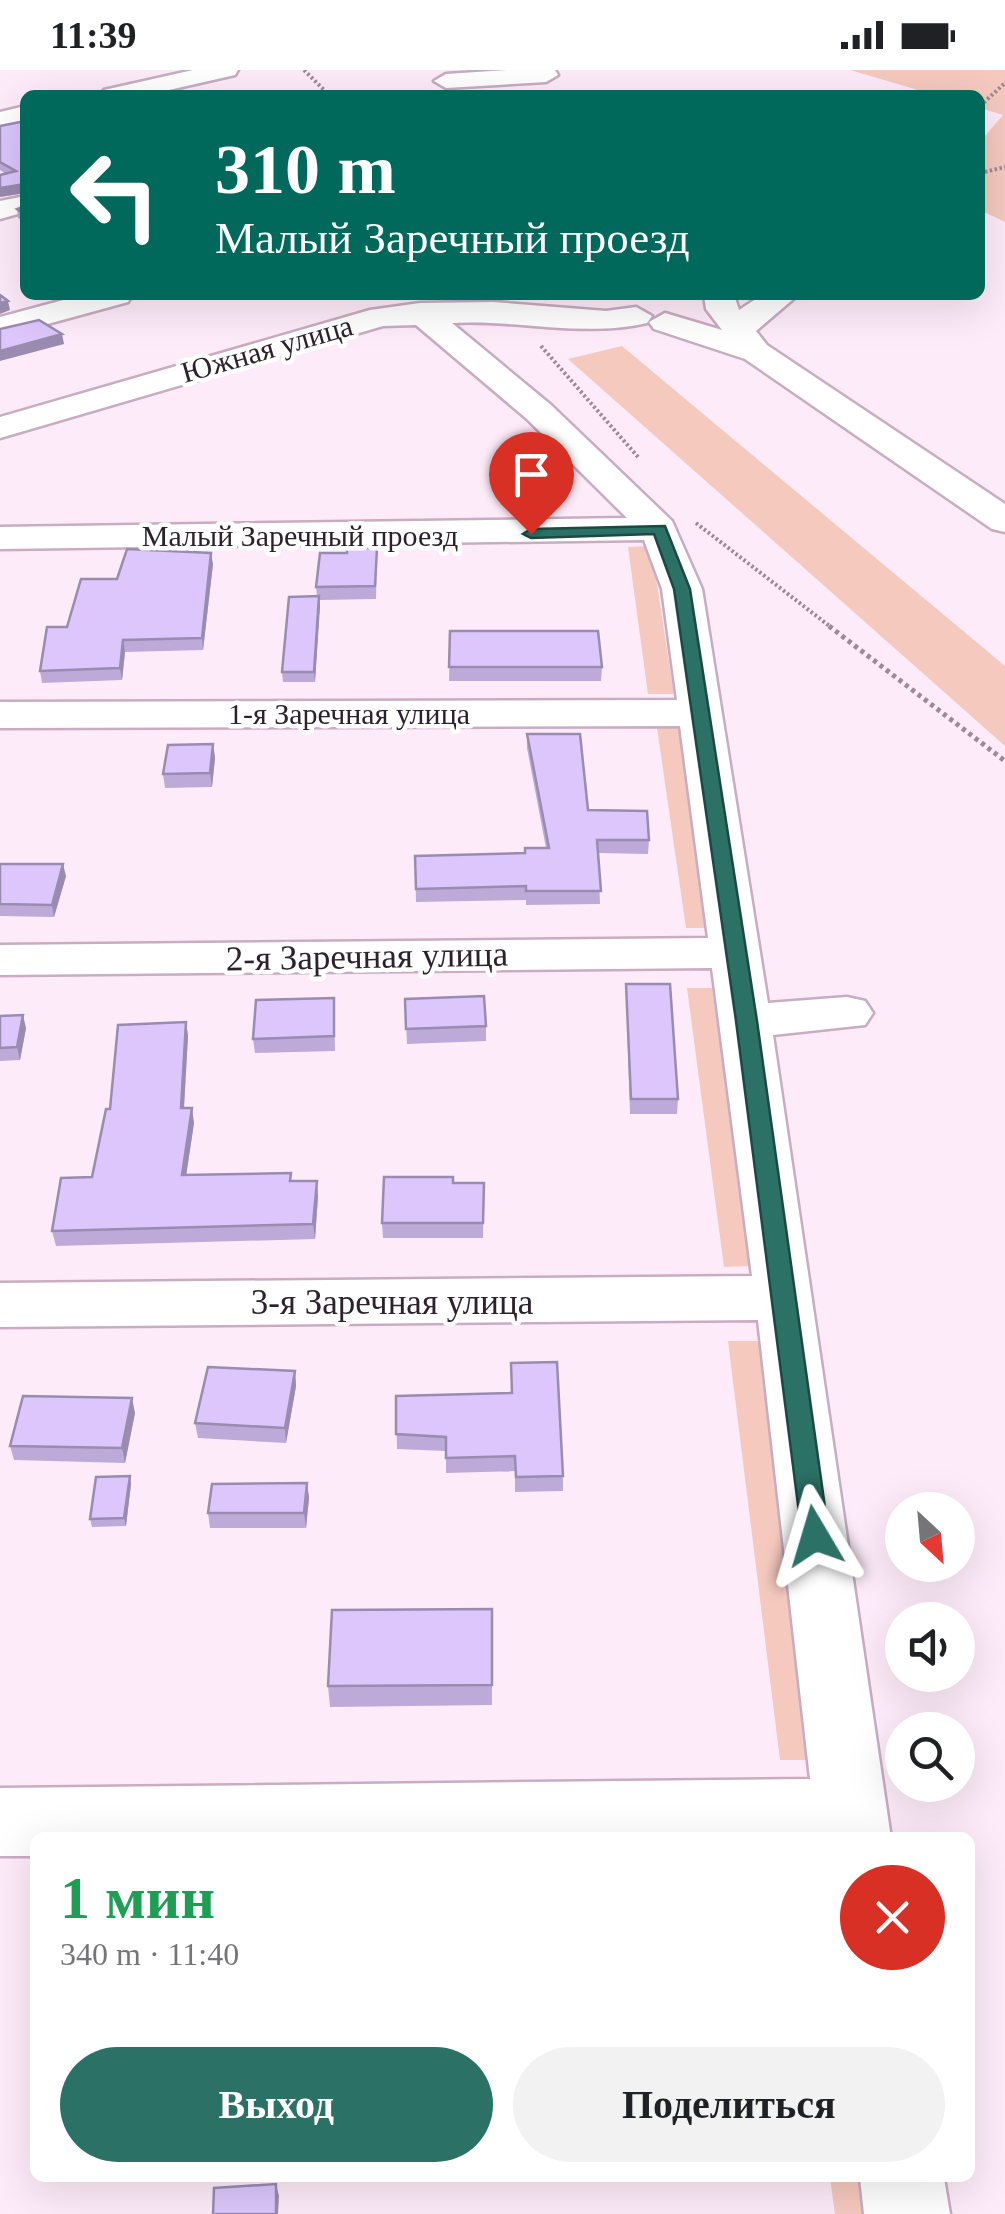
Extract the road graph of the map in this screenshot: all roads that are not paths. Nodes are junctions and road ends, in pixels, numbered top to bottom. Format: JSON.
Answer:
{"nodes":[{"id":1,"x":226,"y":70,"type":"edge"},
{"id":2,"x":546,"y":75,"type":"dead end"},
{"id":3,"x":447,"y":82,"type":"edge"},
{"id":4,"x":136,"y":90,"type":"edge"},
{"id":5,"x":99,"y":300,"type":"edge"},
{"id":6,"x":776,"y":300,"type":"edge"},
{"id":7,"x":634,"y":307,"type":"edge"},
{"id":8,"x":420,"y":312,"type":"junction"},
{"id":9,"x":734,"y":322,"type":"edge"},
{"id":10,"x":0,"y":327,"type":"edge"},
{"id":11,"x":0,"y":428,"type":"edge"},
{"id":12,"x":673,"y":521,"type":"junction"},
{"id":13,"x":1005,"y":521,"type":"edge"},
{"id":14,"x":0,"y":538,"type":"edge"},
{"id":15,"x":697,"y":713,"type":"junction"},
{"id":16,"x":0,"y":715,"type":"edge"},
{"id":17,"x":734,"y":953,"type":"junction"},
{"id":18,"x":0,"y":960,"type":"edge"},
{"id":19,"x":847,"y":1013,"type":"dead end"},
{"id":20,"x":747,"y":1021,"type":"junction"},
{"id":21,"x":785,"y":1298,"type":"junction"},
{"id":22,"x":0,"y":1305,"type":"edge"},
{"id":23,"x":0,"y":1822,"type":"edge"},
{"id":24,"x":852,"y":1825,"type":"edge"},
{"id":25,"x":903,"y":2182,"type":"edge"},
{"id":26,"x":907,"y":2214,"type":"edge"}],
"edges":[{"from":1,"to":4,"type":"street"},
{"from":2,"to":3,"type":"street"},
{"from":5,"to":10,"type":"street"},
{"from":6,"to":9,"type":"street"},
{"from":7,"to":8,"type":"street","name":"Южная улица"},
{"from":7,"to":9,"type":"street"},
{"from":7,"to":9,"type":"street"},
{"from":8,"to":11,"type":"street","name":"Южная улица"},
{"from":8,"to":12,"type":"street"},
{"from":9,"to":13,"type":"street"},
{"from":12,"to":14,"type":"street","name":"Малый Заречный проезд"},
{"from":12,"to":15,"type":"street"},
{"from":15,"to":16,"type":"street","name":"1-я Заречная улица"},
{"from":15,"to":17,"type":"street"},
{"from":17,"to":18,"type":"street","name":"2-я Заречная улица"},
{"from":17,"to":20,"type":"street"},
{"from":19,"to":20,"type":"street"},
{"from":20,"to":21,"type":"street"},
{"from":21,"to":22,"type":"street","name":"3-я Заречная улица"},
{"from":21,"to":24,"type":"street"},
{"from":23,"to":24,"type":"street"},
{"from":25,"to":26,"type":"street"}]}
